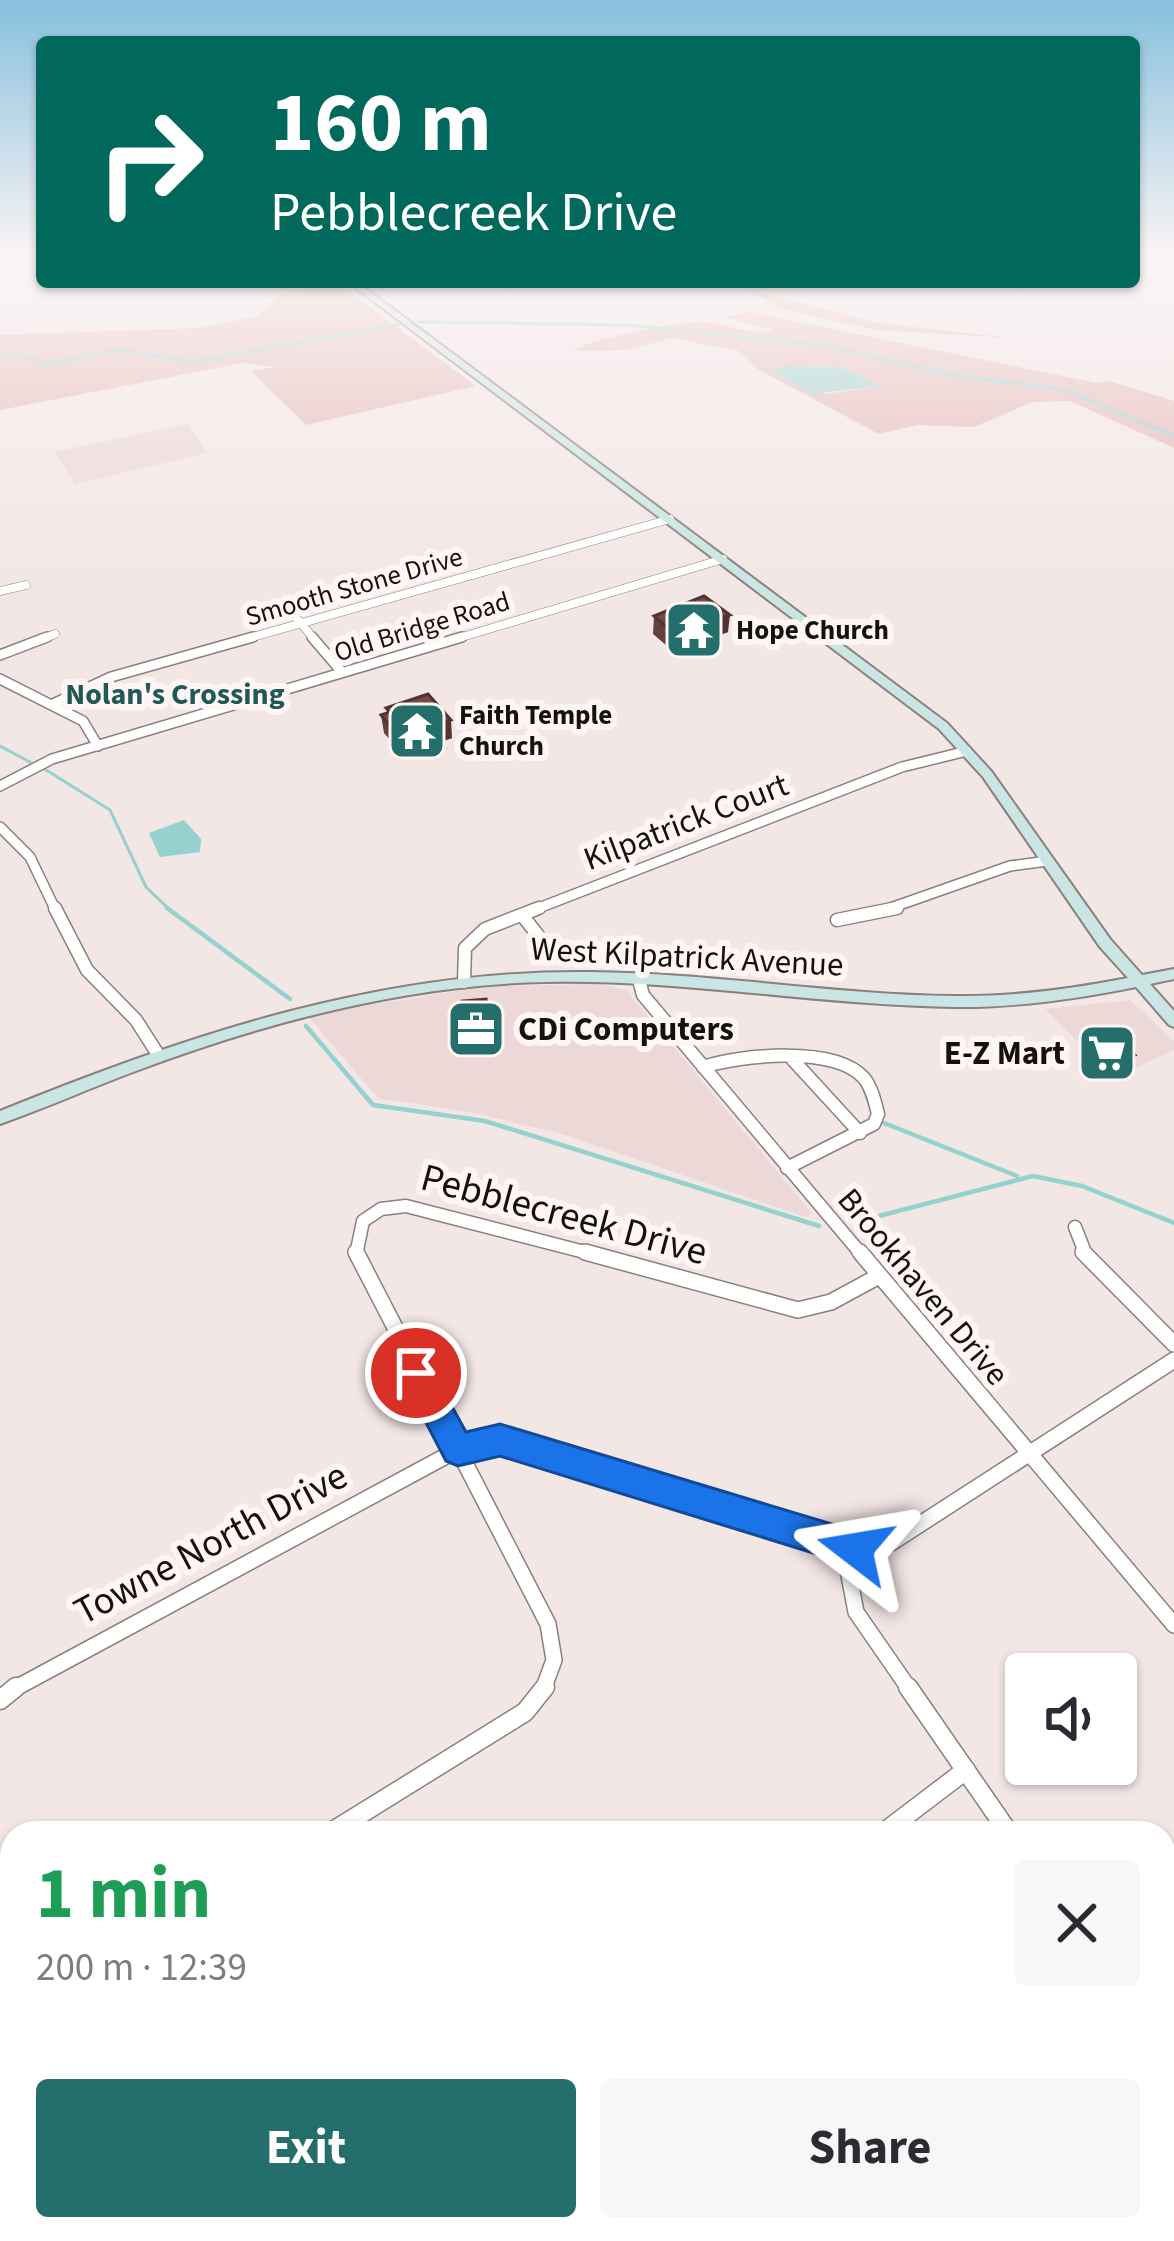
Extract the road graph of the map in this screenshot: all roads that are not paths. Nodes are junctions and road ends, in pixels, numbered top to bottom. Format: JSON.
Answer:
{"nodes":[{"id":1,"x":456,"y":360,"type":"edge"},
{"id":2,"x":670,"y":519,"type":"junction"},
{"id":3,"x":723,"y":559,"type":"junction"},
{"id":4,"x":26,"y":585,"type":"dead end"},
{"id":5,"x":0,"y":591,"type":"edge"},
{"id":6,"x":283,"y":602,"type":"dead end"},
{"id":7,"x":301,"y":623,"type":"junction"},
{"id":8,"x":55,"y":634,"type":"dead end"},
{"id":9,"x":0,"y":655,"type":"edge"},
{"id":10,"x":342,"y":673,"type":"junction"},
{"id":11,"x":0,"y":679,"type":"edge"},
{"id":12,"x":53,"y":704,"type":"junction"},
{"id":13,"x":98,"y":746,"type":"junction"},
{"id":14,"x":968,"y":751,"type":"junction"},
{"id":15,"x":0,"y":786,"type":"edge"},
{"id":16,"x":0,"y":827,"type":"edge"},
{"id":17,"x":1047,"y":861,"type":"junction"},
{"id":18,"x":523,"y":915,"type":"junction"},
{"id":19,"x":837,"y":920,"type":"dead end"},
{"id":20,"x":548,"y":948,"type":"dead end"},
{"id":21,"x":1174,"y":974,"type":"edge"},
{"id":22,"x":639,"y":980,"type":"junction"},
{"id":23,"x":464,"y":982,"type":"junction"},
{"id":24,"x":1139,"y":982,"type":"junction"},
{"id":25,"x":1174,"y":1021,"type":"edge"},
{"id":26,"x":159,"y":1056,"type":"junction"},
{"id":27,"x":792,"y":1059,"type":"junction"},
{"id":28,"x":703,"y":1067,"type":"junction"},
{"id":29,"x":0,"y":1118,"type":"edge"},
{"id":30,"x":860,"y":1133,"type":"junction"},
{"id":31,"x":788,"y":1168,"type":"junction"},
{"id":32,"x":1075,"y":1227,"type":"dead end"},
{"id":33,"x":880,"y":1276,"type":"junction"},
{"id":34,"x":1174,"y":1344,"type":"edge"},
{"id":35,"x":1174,"y":1360,"type":"edge"},
{"id":36,"x":458,"y":1450,"type":"junction"},
{"id":37,"x":1029,"y":1454,"type":"junction"},
{"id":38,"x":844,"y":1549,"type":"junction"},
{"id":39,"x":1174,"y":1625,"type":"edge"},
{"id":40,"x":0,"y":1700,"type":"edge"},
{"id":41,"x":966,"y":1770,"type":"junction"},
{"id":42,"x":349,"y":1821,"type":"edge"},
{"id":43,"x":899,"y":1821,"type":"edge"},
{"id":44,"x":1001,"y":1821,"type":"edge"}],
"edges":[{"from":1,"to":2,"type":"main road"},
{"from":2,"to":3,"type":"main road"},
{"from":2,"to":7,"type":"street","name":"Smooth Stone Drive"},
{"from":3,"to":10,"type":"street","name":"Old Bridge Road"},
{"from":3,"to":14,"type":"main road"},
{"from":4,"to":5,"type":"street"},
{"from":6,"to":7,"type":"street"},
{"from":7,"to":10,"type":"street"},
{"from":7,"to":12,"type":"street","name":"Smooth Stone Drive"},
{"from":8,"to":9,"type":"street"},
{"from":10,"to":13,"type":"street","name":"Old Bridge Road"},
{"from":11,"to":12,"type":"street"},
{"from":12,"to":13,"type":"street"},
{"from":13,"to":15,"type":"street","name":"Old Bridge Road"},
{"from":14,"to":17,"type":"main road"},
{"from":14,"to":18,"type":"street","name":"Kilpatrick Court"},
{"from":16,"to":26,"type":"street"},
{"from":17,"to":19,"type":"street"},
{"from":17,"to":24,"type":"main road"},
{"from":18,"to":20,"type":"street"},
{"from":18,"to":23,"type":"street","name":"Kilpatrick Court"},
{"from":21,"to":24,"type":"main road","name":"West Kilpatrick Avenue"},
{"from":22,"to":23,"type":"main road","name":"West Kilpatrick Avenue"},
{"from":22,"to":24,"type":"main road","name":"West Kilpatrick Avenue"},
{"from":22,"to":28,"type":"street","name":"Brookhaven Drive"},
{"from":23,"to":26,"type":"main road","name":"West Kilpatrick Avenue"},
{"from":24,"to":25,"type":"main road"},
{"from":26,"to":29,"type":"main road","name":"West Kilpatrick Avenue"},
{"from":27,"to":28,"type":"street"},
{"from":27,"to":30,"type":"street"},
{"from":27,"to":30,"type":"street"},
{"from":28,"to":31,"type":"street","name":"Brookhaven Drive"},
{"from":30,"to":31,"type":"street"},
{"from":31,"to":33,"type":"street","name":"Brookhaven Drive"},
{"from":32,"to":34,"type":"street"},
{"from":33,"to":36,"type":"street","name":"Pebblecreek Drive"},
{"from":33,"to":37,"type":"street","name":"Brookhaven Drive"},
{"from":35,"to":37,"type":"street","name":"Towne North Drive"},
{"from":36,"to":38,"type":"street","name":"Towne North Drive"},
{"from":36,"to":40,"type":"street","name":"Towne North Drive"},
{"from":36,"to":42,"type":"street","name":"Pebblecreek Drive"},
{"from":37,"to":38,"type":"street","name":"Towne North Drive"},
{"from":37,"to":39,"type":"street","name":"Brookhaven Drive"},
{"from":38,"to":41,"type":"street"},
{"from":41,"to":43,"type":"street"},
{"from":41,"to":44,"type":"street"}]}
